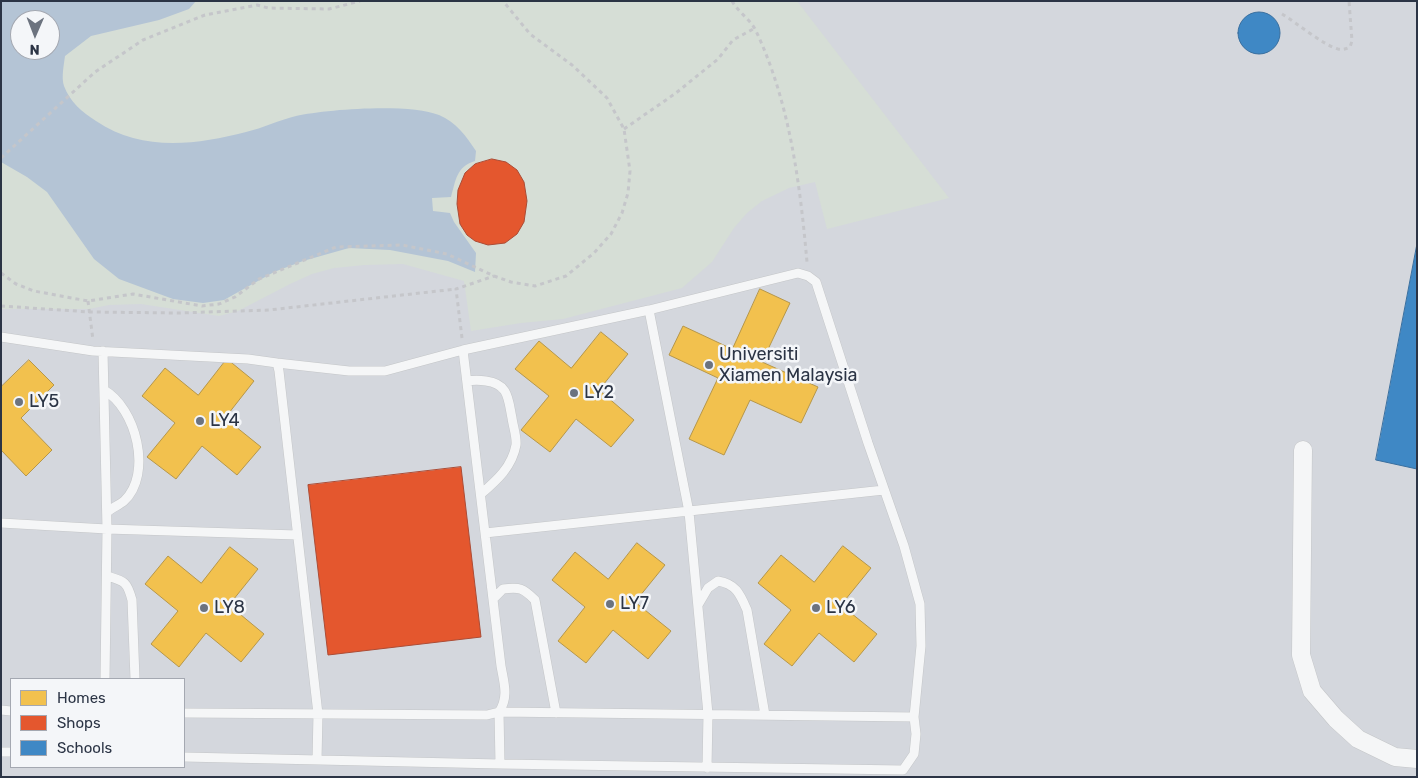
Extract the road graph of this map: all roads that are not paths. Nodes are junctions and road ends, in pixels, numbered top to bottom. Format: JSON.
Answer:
{"nodes":[{"id":1,"x":649,"y":310,"type":"junction"},
{"id":2,"x":1,"y":337,"type":"edge"},
{"id":3,"x":464,"y":350,"type":"junction"},
{"id":4,"x":98,"y":351,"type":"junction"},
{"id":5,"x":277,"y":363,"type":"junction"},
{"id":6,"x":467,"y":381,"type":"junction"},
{"id":7,"x":104,"y":390,"type":"junction"},
{"id":8,"x":1303,"y":450,"type":"dead end"},
{"id":9,"x":884,"y":490,"type":"junction"},
{"id":10,"x":480,"y":494,"type":"junction"},
{"id":11,"x":107,"y":512,"type":"junction"},
{"id":12,"x":690,"y":512,"type":"junction"},
{"id":13,"x":1,"y":523,"type":"edge"},
{"id":14,"x":107,"y":529,"type":"junction"},
{"id":15,"x":485,"y":533,"type":"junction"},
{"id":16,"x":297,"y":535,"type":"junction"},
{"id":17,"x":107,"y":576,"type":"junction"},
{"id":18,"x":493,"y":599,"type":"junction"},
{"id":19,"x":698,"y":605,"type":"junction"},
{"id":20,"x":105,"y":678,"type":"edge"},
{"id":21,"x":135,"y":678,"type":"edge"},
{"id":22,"x":499,"y":712,"type":"junction"},
{"id":23,"x":185,"y":713,"type":"edge"},
{"id":24,"x":556,"y":713,"type":"junction"},
{"id":25,"x":318,"y":714,"type":"junction"},
{"id":26,"x":708,"y":714,"type":"junction"},
{"id":27,"x":765,"y":715,"type":"junction"},
{"id":28,"x":914,"y":717,"type":"junction"},
{"id":29,"x":185,"y":757,"type":"edge"},
{"id":30,"x":1417,"y":759,"type":"edge"},
{"id":31,"x":317,"y":760,"type":"junction"},
{"id":32,"x":500,"y":764,"type":"junction"},
{"id":33,"x":707,"y":768,"type":"junction"}],
"edges":[{"from":1,"to":3,"type":"lane"},
{"from":1,"to":9,"type":"lane"},
{"from":1,"to":12,"type":"lane"},
{"from":2,"to":4,"type":"lane"},
{"from":3,"to":5,"type":"lane"},
{"from":3,"to":6,"type":"lane"},
{"from":4,"to":5,"type":"lane"},
{"from":4,"to":7,"type":"lane"},
{"from":5,"to":16,"type":"lane"},
{"from":6,"to":10,"type":"lane"},
{"from":6,"to":10,"type":"lane"},
{"from":7,"to":11,"type":"lane"},
{"from":7,"to":11,"type":"lane"},
{"from":8,"to":30,"type":"street"},
{"from":9,"to":12,"type":"lane"},
{"from":9,"to":28,"type":"lane"},
{"from":10,"to":15,"type":"lane"},
{"from":11,"to":14,"type":"lane"},
{"from":12,"to":15,"type":"lane"},
{"from":12,"to":19,"type":"lane"},
{"from":13,"to":14,"type":"lane"},
{"from":14,"to":16,"type":"lane"},
{"from":14,"to":17,"type":"lane"},
{"from":15,"to":18,"type":"lane"},
{"from":16,"to":25,"type":"lane"},
{"from":17,"to":20,"type":"lane"},
{"from":17,"to":21,"type":"lane"},
{"from":18,"to":22,"type":"lane"},
{"from":18,"to":24,"type":"lane"},
{"from":19,"to":26,"type":"lane"},
{"from":19,"to":27,"type":"lane"},
{"from":22,"to":24,"type":"lane"},
{"from":22,"to":25,"type":"lane"},
{"from":22,"to":32,"type":"lane"},
{"from":23,"to":25,"type":"lane"},
{"from":24,"to":26,"type":"lane"},
{"from":25,"to":31,"type":"lane"},
{"from":26,"to":27,"type":"lane"},
{"from":26,"to":33,"type":"lane"},
{"from":27,"to":28,"type":"lane"},
{"from":28,"to":33,"type":"lane"},
{"from":29,"to":31,"type":"lane"},
{"from":31,"to":32,"type":"lane"},
{"from":32,"to":33,"type":"lane"}]}
